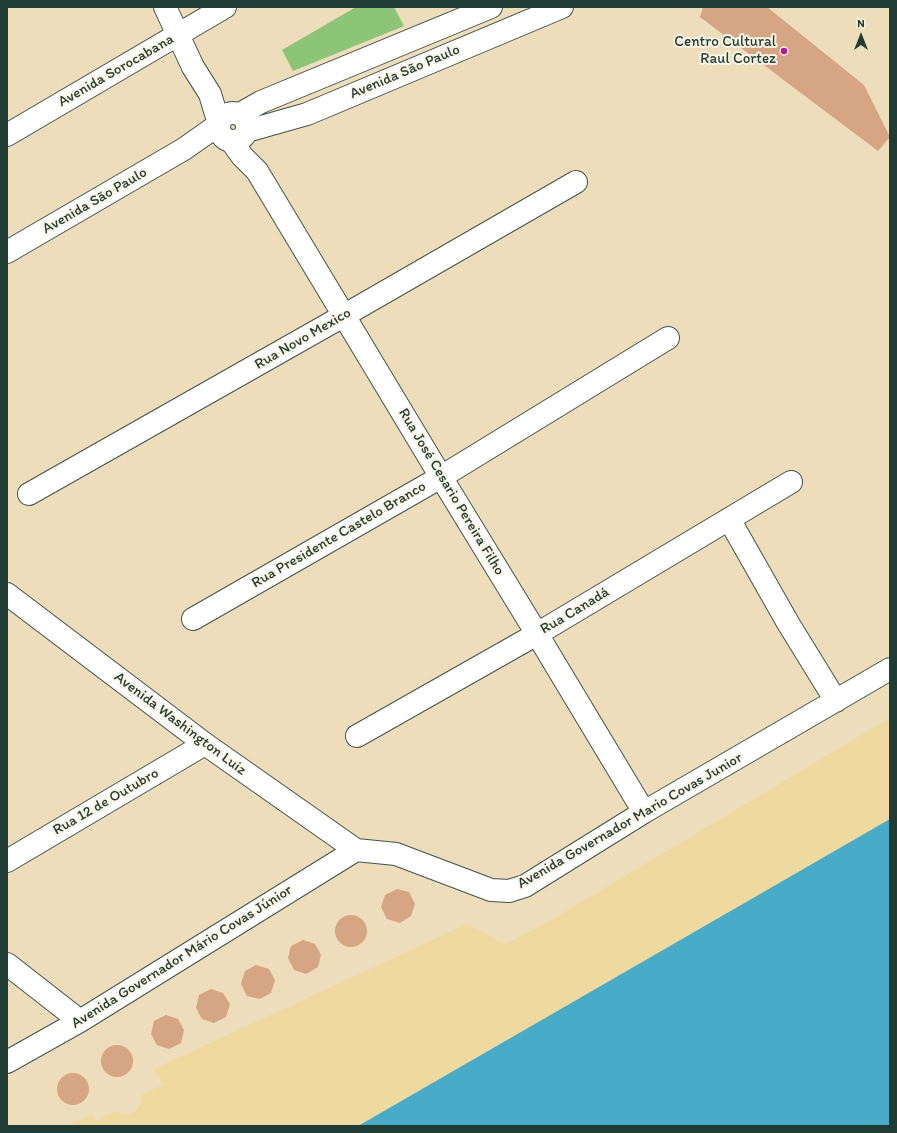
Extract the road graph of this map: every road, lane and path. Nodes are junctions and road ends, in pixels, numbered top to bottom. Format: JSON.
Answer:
{"nodes":[{"id":1,"x":165,"y":7,"type":"edge"},
{"id":2,"x":225,"y":7,"type":"edge"},
{"id":3,"x":491,"y":7,"type":"edge"},
{"id":4,"x":558,"y":8,"type":"edge"},
{"id":5,"x":178,"y":34,"type":"junction"},
{"id":6,"x":233,"y":128,"type":"junction"},
{"id":7,"x":7,"y":135,"type":"edge"},
{"id":8,"x":576,"y":182,"type":"dead end"},
{"id":9,"x":7,"y":252,"type":"edge"},
{"id":10,"x":344,"y":315,"type":"junction"},
{"id":11,"x":668,"y":338,"type":"dead end"},
{"id":12,"x":441,"y":477,"type":"junction"},
{"id":13,"x":791,"y":482,"type":"dead end"},
{"id":14,"x":29,"y":494,"type":"dead end"},
{"id":15,"x":729,"y":519,"type":"junction"},
{"id":16,"x":7,"y":594,"type":"edge"},
{"id":17,"x":193,"y":619,"type":"dead end"},
{"id":18,"x":537,"y":634,"type":"junction"},
{"id":19,"x":890,"y":669,"type":"edge"},
{"id":20,"x":836,"y":701,"type":"junction"},
{"id":21,"x":357,"y":736,"type":"dead end"},
{"id":22,"x":205,"y":744,"type":"junction"},
{"id":23,"x":644,"y":812,"type":"junction"},
{"id":24,"x":356,"y":850,"type":"junction"},
{"id":25,"x":7,"y":860,"type":"edge"},
{"id":26,"x":7,"y":964,"type":"edge"},
{"id":27,"x":80,"y":1021,"type":"junction"},
{"id":28,"x":7,"y":1062,"type":"edge"}],
"edges":[{"from":1,"to":5,"type":"street","name":"Rua José Cesario Pereira Filho"},
{"from":2,"to":5,"type":"street","name":"Avenida Sorocabana"},
{"from":3,"to":6,"type":"street","name":"Avenida São Paulo"},
{"from":4,"to":6,"type":"street","name":"Avenida São Paulo"},
{"from":5,"to":6,"type":"street","name":"Rua José Cesario Pereira Filho"},
{"from":5,"to":7,"type":"street","name":"Avenida Sorocabana"},
{"from":6,"to":9,"type":"street","name":"Avenida São Paulo"},
{"from":6,"to":10,"type":"street","name":"Rua José Cesario Pereira Filho"},
{"from":8,"to":10,"type":"street","name":"Rua Novo Mexico"},
{"from":10,"to":12,"type":"street","name":"Rua José Cesario Pereira Filho"},
{"from":10,"to":14,"type":"street","name":"Rua Novo Mexico"},
{"from":11,"to":12,"type":"street","name":"Rua Presidente Castelo Branco"},
{"from":12,"to":17,"type":"street","name":"Rua Presidente Castelo Branco"},
{"from":12,"to":18,"type":"street","name":"Rua José Cesario Pereira Filho"},
{"from":13,"to":15,"type":"street","name":"Rua Canadá"},
{"from":15,"to":18,"type":"street","name":"Rua Canadá"},
{"from":15,"to":20,"type":"street"},
{"from":16,"to":22,"type":"street","name":"Avenida Washington Luiz"},
{"from":18,"to":21,"type":"street","name":"Rua Canadá"},
{"from":18,"to":23,"type":"street","name":"Rua José Cesario Pereira Filho"},
{"from":19,"to":20,"type":"street","name":"Avenida Governador Mario Covas Junior"},
{"from":20,"to":23,"type":"street","name":"Avenida Governador Mario Covas Junior"},
{"from":22,"to":24,"type":"street","name":"Avenida Washington Luiz"},
{"from":22,"to":25,"type":"street","name":"Rua 12 de Outubro"},
{"from":23,"to":24,"type":"street","name":"Avenida Governador Mario Covas Junior"},
{"from":24,"to":27,"type":"street","name":"Avenida Governador Mário Covas Júnior"},
{"from":26,"to":27,"type":"street"},
{"from":27,"to":28,"type":"street","name":"Avenida Governador Mário Covas Júnior"}]}
